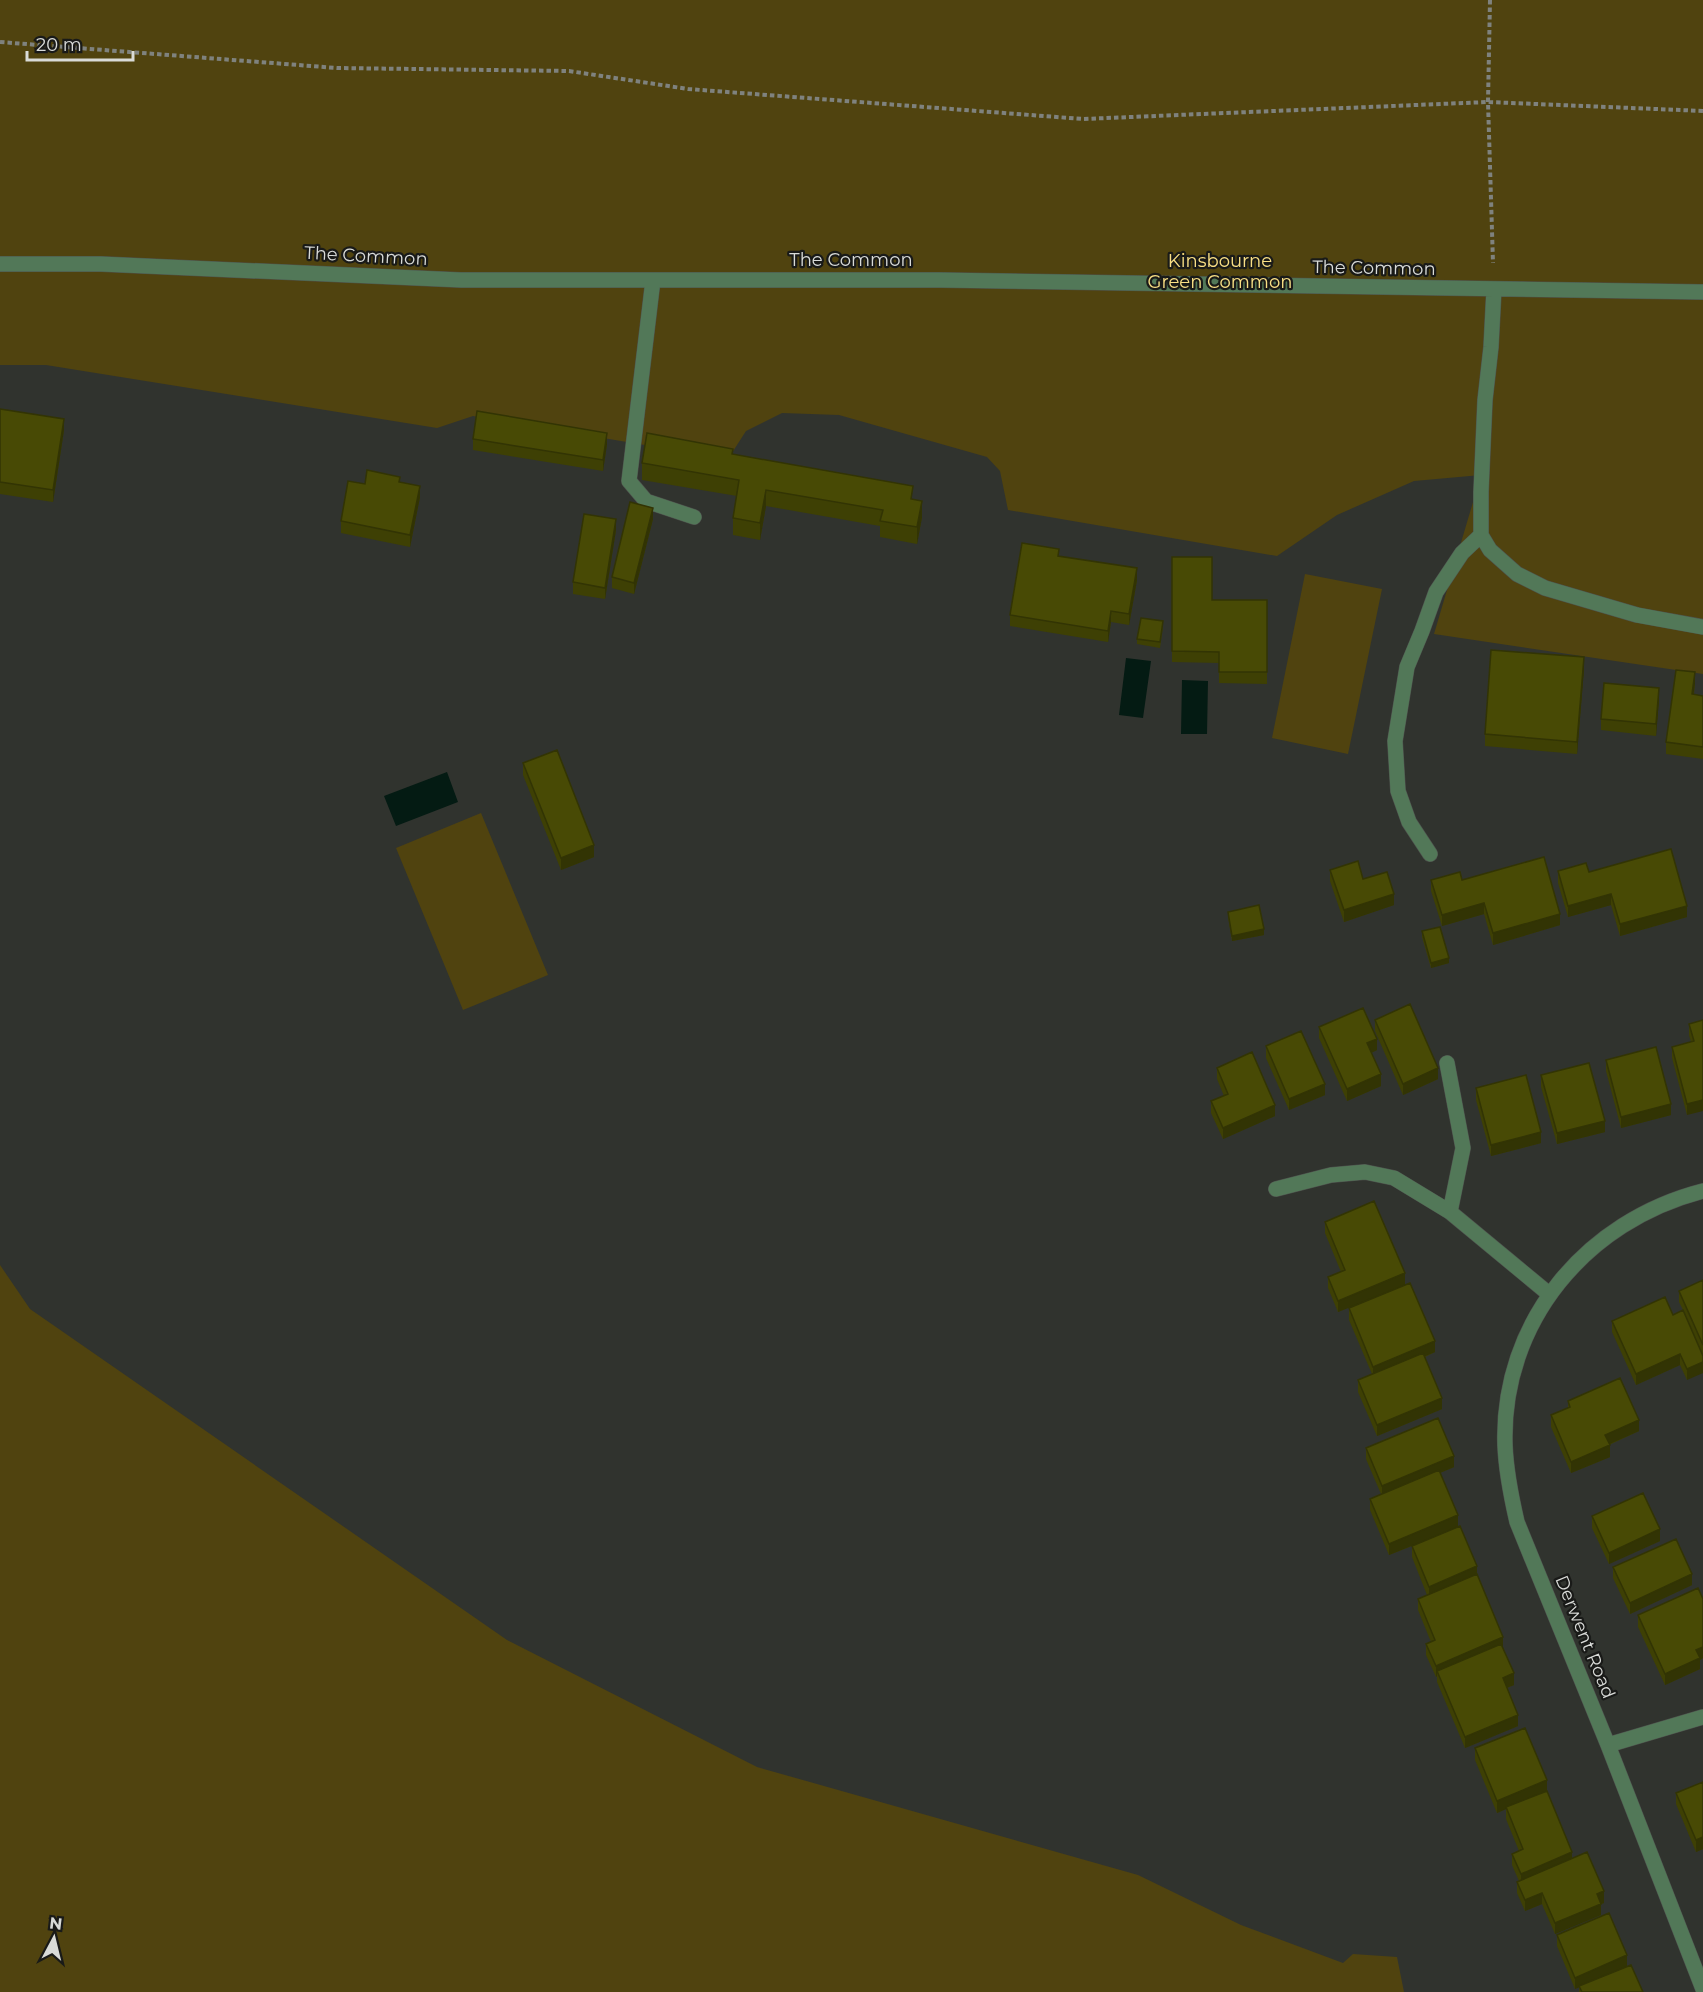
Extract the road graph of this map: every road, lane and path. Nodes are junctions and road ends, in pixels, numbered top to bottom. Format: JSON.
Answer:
{"nodes":[{"id":1,"x":1490,"y":0,"type":"edge"},
{"id":2,"x":0,"y":42,"type":"edge"},
{"id":3,"x":1488,"y":102,"type":"junction"},
{"id":4,"x":1703,"y":111,"type":"edge"},
{"id":5,"x":0,"y":264,"type":"edge"},
{"id":6,"x":653,"y":280,"type":"junction"},
{"id":7,"x":1494,"y":289,"type":"junction"},
{"id":8,"x":1703,"y":292,"type":"edge"},
{"id":9,"x":694,"y":517,"type":"dead end"},
{"id":10,"x":1481,"y":536,"type":"junction"},
{"id":11,"x":1703,"y":627,"type":"edge"},
{"id":12,"x":1430,"y":854,"type":"dead end"},
{"id":13,"x":1448,"y":1063,"type":"dead end"},
{"id":14,"x":1276,"y":1189,"type":"dead end"},
{"id":15,"x":1703,"y":1191,"type":"edge"},
{"id":16,"x":1450,"y":1212,"type":"junction"},
{"id":17,"x":1550,"y":1294,"type":"junction"},
{"id":18,"x":1703,"y":1717,"type":"edge"},
{"id":19,"x":1608,"y":1745,"type":"junction"},
{"id":20,"x":1703,"y":1989,"type":"edge"}],
"edges":[{"from":1,"to":3,"type":"path"},
{"from":2,"to":3,"type":"path"},
{"from":3,"to":4,"type":"path"},
{"from":3,"to":7,"type":"path"},
{"from":5,"to":6,"type":"street","name":"The Common"},
{"from":6,"to":7,"type":"street","name":"The Common"},
{"from":6,"to":9,"type":"street"},
{"from":7,"to":8,"type":"street","name":"The Common"},
{"from":7,"to":10,"type":"street"},
{"from":10,"to":11,"type":"street"},
{"from":10,"to":12,"type":"street"},
{"from":13,"to":16,"type":"street"},
{"from":14,"to":16,"type":"street"},
{"from":15,"to":17,"type":"street","name":"Derwent Road"},
{"from":16,"to":17,"type":"street"},
{"from":17,"to":19,"type":"street","name":"Derwent Road"},
{"from":18,"to":19,"type":"street"},
{"from":19,"to":20,"type":"street","name":"Derwent Road"}]}
